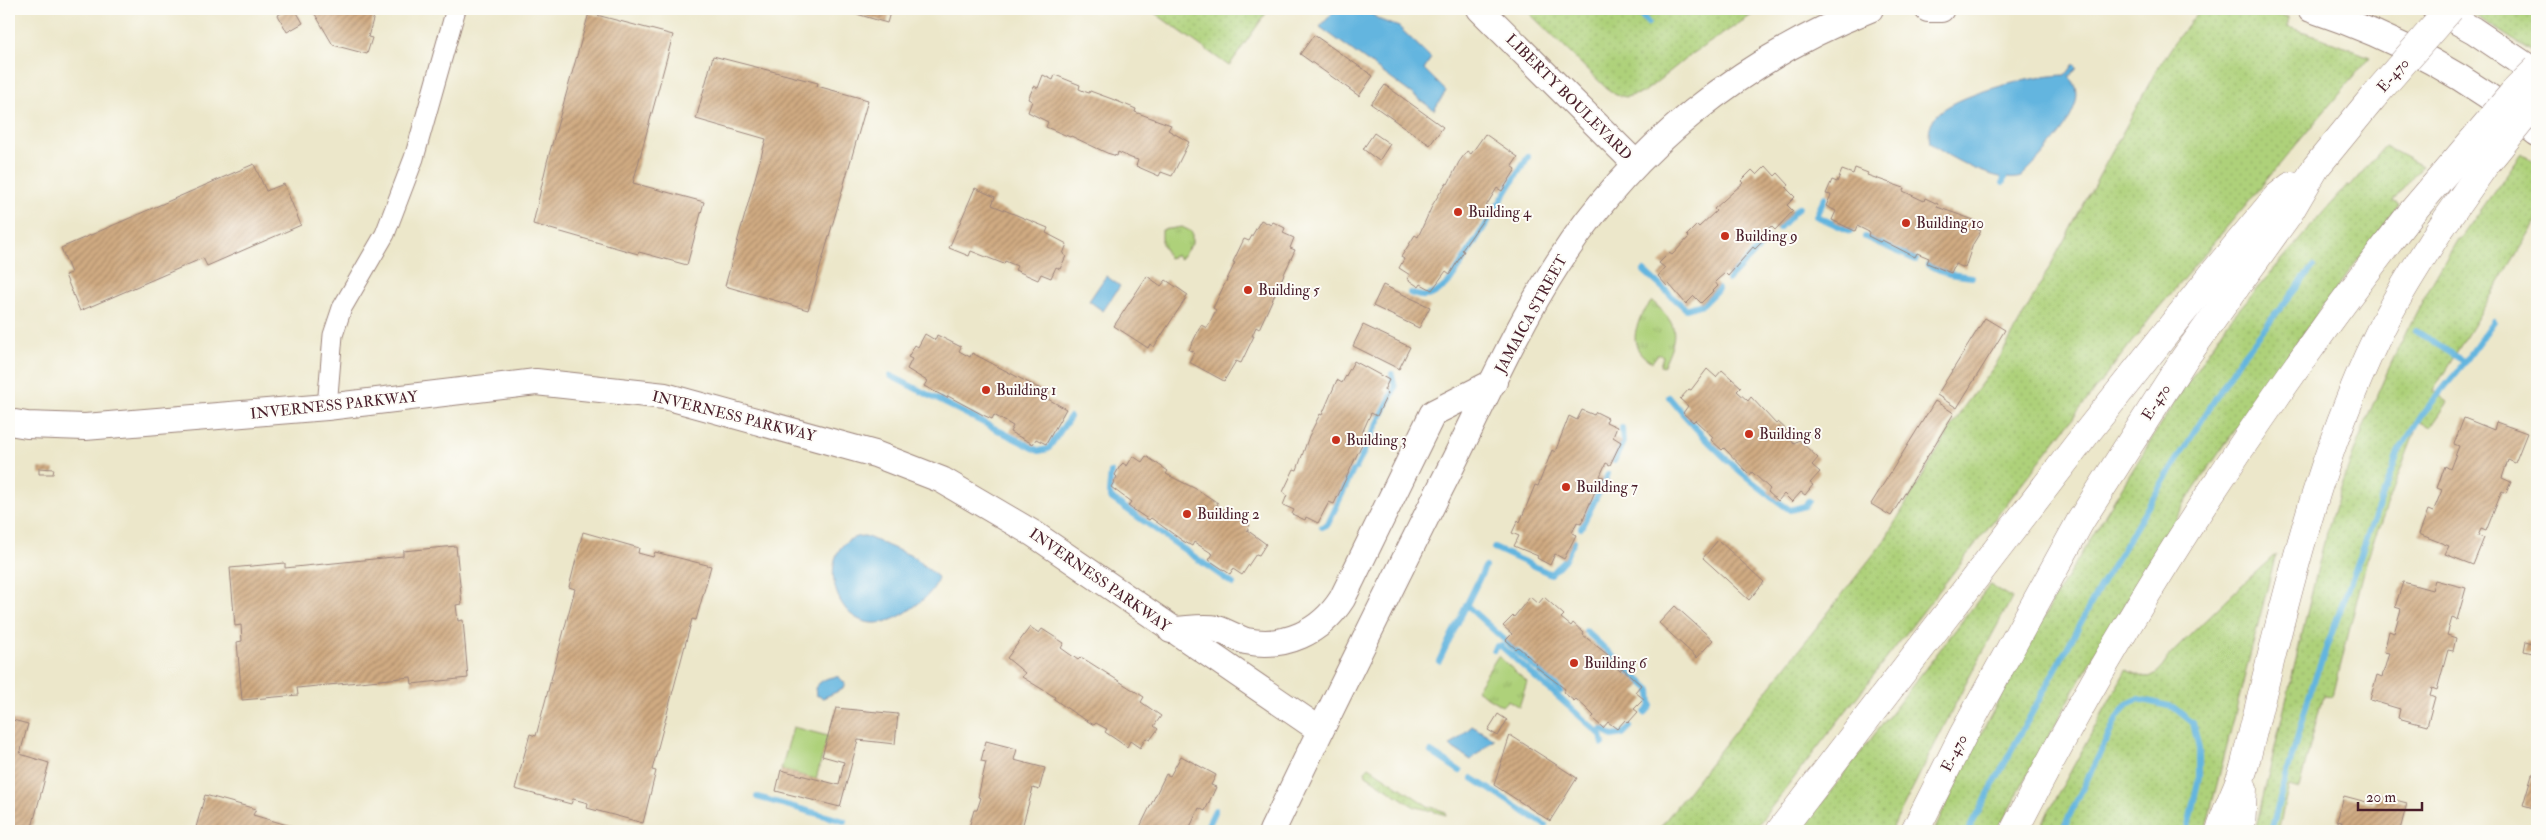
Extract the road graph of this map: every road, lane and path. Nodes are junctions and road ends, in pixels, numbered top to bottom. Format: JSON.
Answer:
{"nodes":[{"id":1,"x":456,"y":9,"type":"edge"},
{"id":2,"x":1480,"y":9,"type":"edge"},
{"id":3,"x":1870,"y":9,"type":"edge"},
{"id":4,"x":1928,"y":9,"type":"edge"},
{"id":5,"x":1941,"y":9,"type":"edge"},
{"id":6,"x":2311,"y":9,"type":"edge"},
{"id":7,"x":2436,"y":9,"type":"edge"},
{"id":8,"x":2450,"y":9,"type":"edge"},
{"id":9,"x":2537,"y":71,"type":"edge"},
{"id":10,"x":2537,"y":102,"type":"edge"},
{"id":11,"x":2537,"y":133,"type":"edge"},
{"id":12,"x":1636,"y":164,"type":"junction"},
{"id":13,"x":2316,"y":167,"type":"junction"},
{"id":14,"x":1494,"y":382,"type":"junction"},
{"id":15,"x":327,"y":407,"type":"junction"},
{"id":16,"x":9,"y":422,"type":"edge"},
{"id":17,"x":1171,"y":630,"type":"junction"},
{"id":18,"x":1320,"y":730,"type":"junction"},
{"id":19,"x":2244,"y":767,"type":"junction"},
{"id":20,"x":1272,"y":831,"type":"edge"},
{"id":21,"x":1780,"y":831,"type":"edge"},
{"id":22,"x":1915,"y":831,"type":"edge"},
{"id":23,"x":2014,"y":831,"type":"edge"},
{"id":24,"x":2220,"y":831,"type":"edge"},
{"id":25,"x":2241,"y":831,"type":"edge"}],
"edges":[{"from":1,"to":15,"type":"street"},
{"from":2,"to":12,"type":"main road","name":"LIBERTY BOULEVARD"},
{"from":3,"to":12,"type":"main road","name":"JAMAICA STREET"},
{"from":4,"to":5,"type":"main road"},
{"from":6,"to":11,"type":"main road"},
{"from":7,"to":9,"type":"main road"},
{"from":8,"to":13,"type":"highway","name":"E-470","bridge":true},
{"from":9,"to":23,"type":"highway","bridge":true},
{"from":10,"to":19,"type":"highway","bridge":true},
{"from":12,"to":14,"type":"main road","name":"JAMAICA STREET"},
{"from":13,"to":21,"type":"highway"},
{"from":13,"to":22,"type":"highway","name":"E-470"},
{"from":14,"to":17,"type":"main road"},
{"from":14,"to":18,"type":"main road","name":"JAMAICA STREET"},
{"from":15,"to":16,"type":"main road","name":"INVERNESS PARKWAY"},
{"from":15,"to":17,"type":"main road","name":"INVERNESS PARKWAY"},
{"from":17,"to":18,"type":"main road","name":"INVERNESS PARKWAY"},
{"from":18,"to":20,"type":"main road","name":"JAMAICA STREET"},
{"from":19,"to":24,"type":"highway"},
{"from":19,"to":25,"type":"highway"}]}
